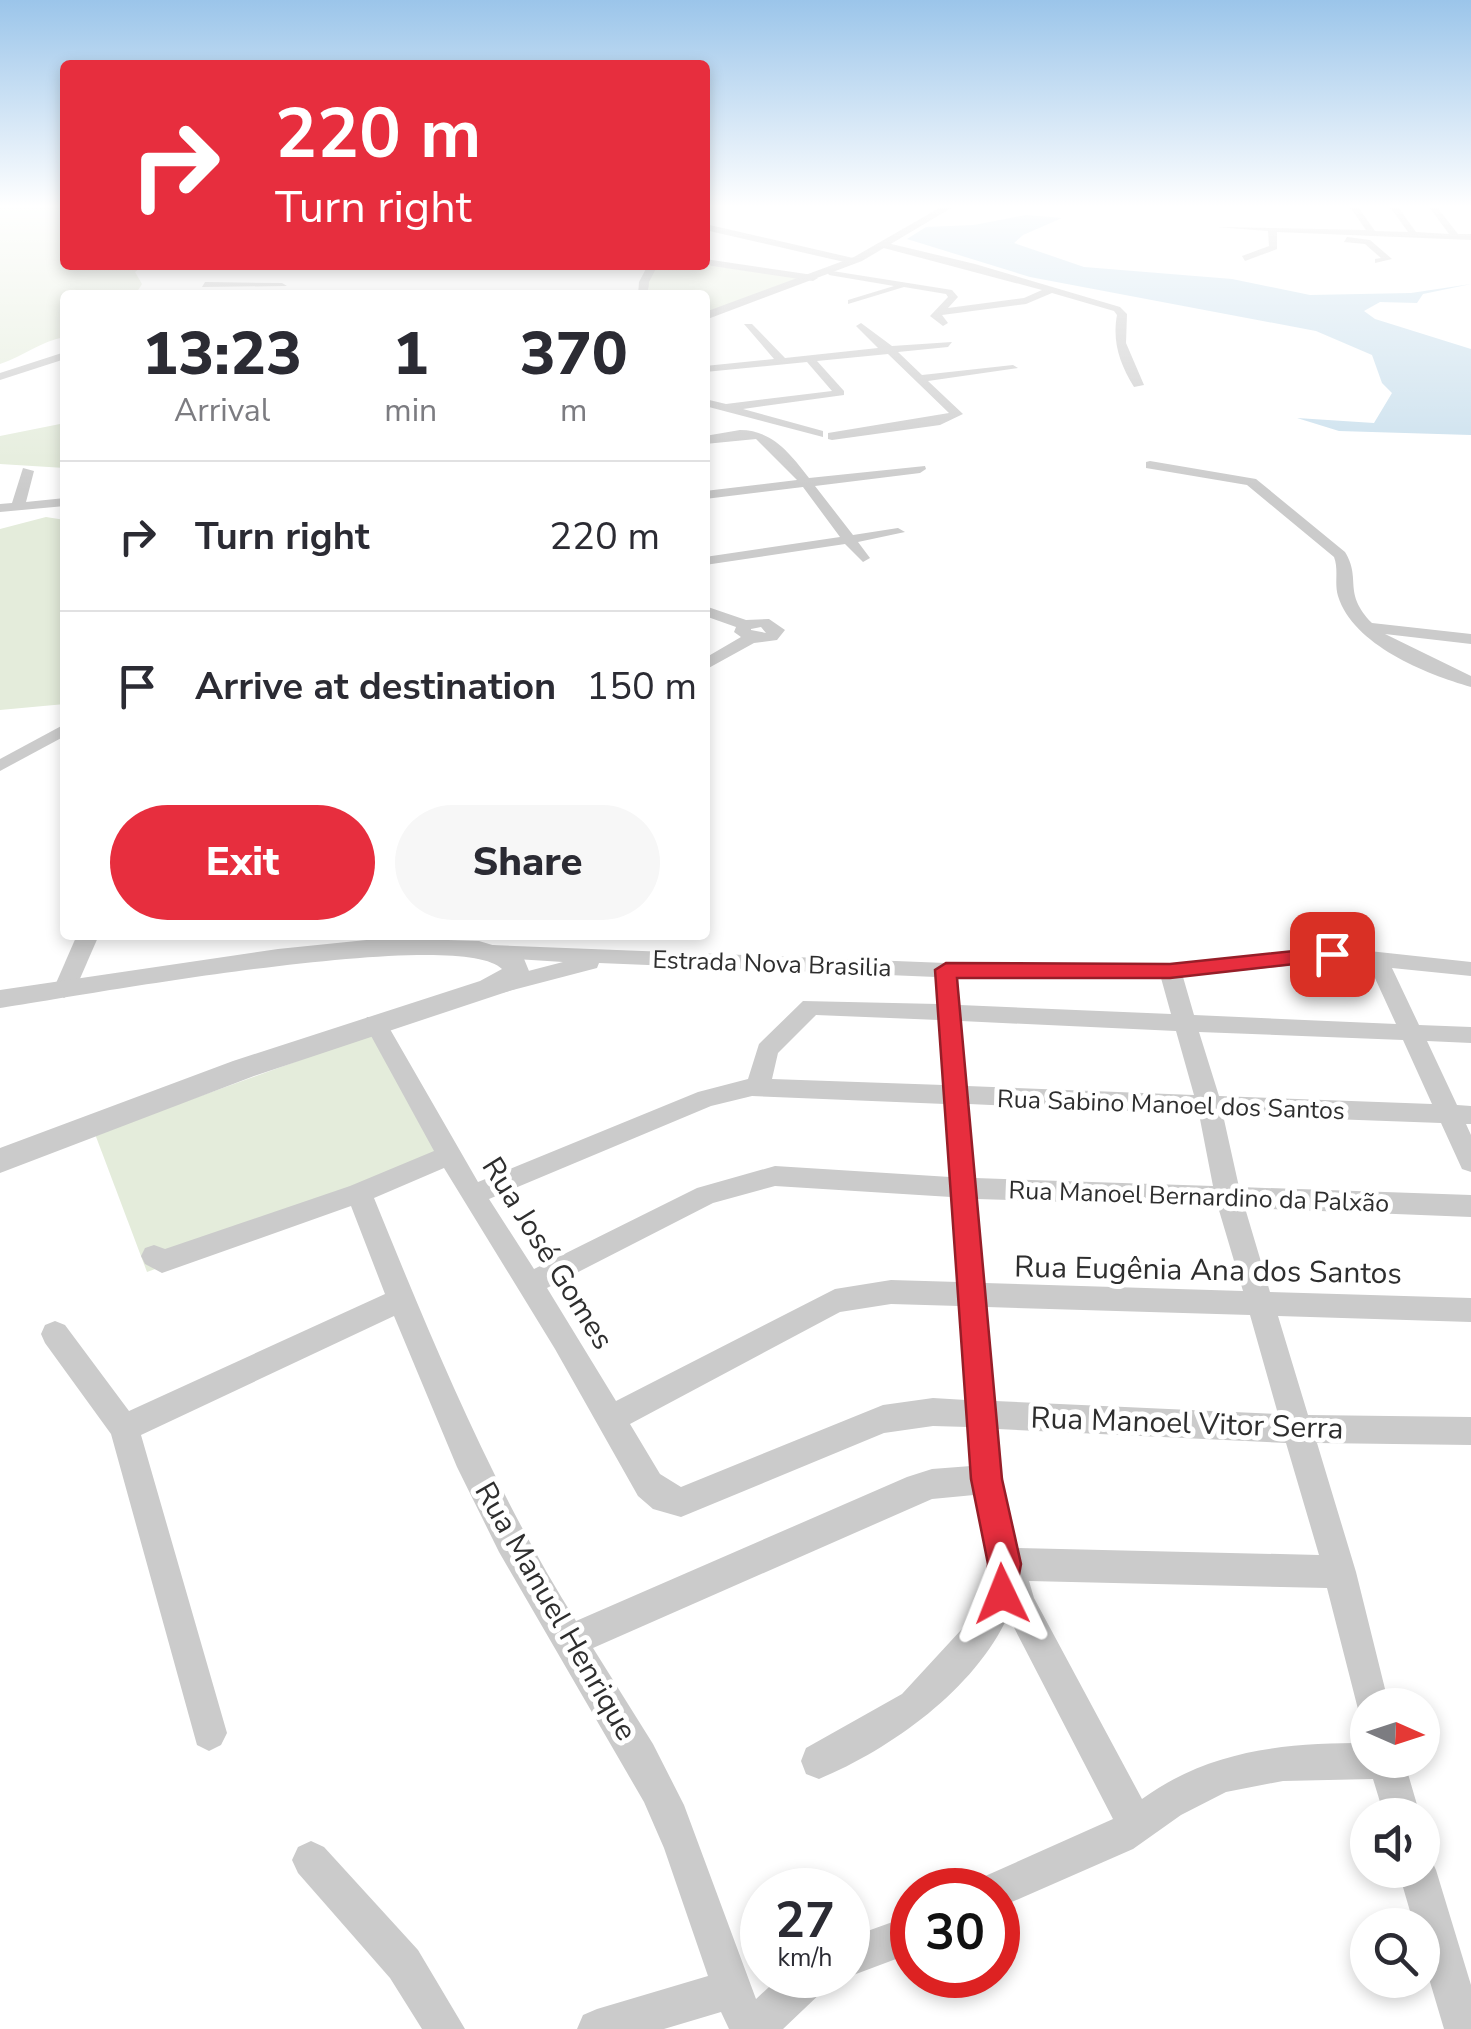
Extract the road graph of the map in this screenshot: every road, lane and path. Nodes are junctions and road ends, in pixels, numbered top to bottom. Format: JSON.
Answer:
{"nodes":[{"id":1,"x":746,"y":302,"type":"edge"},
{"id":2,"x":949,"y":302,"type":"edge"},
{"id":3,"x":1027,"y":302,"type":"edge"},
{"id":4,"x":1067,"y":302,"type":"edge"},
{"id":5,"x":710,"y":314,"type":"edge"},
{"id":6,"x":748,"y":326,"type":"dead end"},
{"id":7,"x":860,"y":326,"type":"dead end"},
{"id":8,"x":948,"y":344,"type":"dead end"},
{"id":9,"x":889,"y":350,"type":"junction"},
{"id":10,"x":60,"y":356,"type":"edge"},
{"id":11,"x":809,"y":358,"type":"junction"},
{"id":12,"x":782,"y":360,"type":"junction"},
{"id":13,"x":710,"y":368,"type":"edge"},
{"id":14,"x":1014,"y":368,"type":"dead end"},
{"id":15,"x":0,"y":377,"type":"edge"},
{"id":16,"x":922,"y":378,"type":"junction"},
{"id":17,"x":1138,"y":385,"type":"dead end"},
{"id":18,"x":710,"y":404,"type":"edge"},
{"id":19,"x":724,"y":408,"type":"junction"},
{"id":20,"x":710,"y":439,"type":"edge"},
{"id":21,"x":1150,"y":466,"type":"dead end"},
{"id":22,"x":920,"y":469,"type":"dead end"},
{"id":23,"x":28,"y":472,"type":"dead end"},
{"id":24,"x":805,"y":482,"type":"junction"},
{"id":25,"x":710,"y":494,"type":"edge"},
{"id":26,"x":60,"y":502,"type":"edge"},
{"id":27,"x":18,"y":506,"type":"junction"},
{"id":28,"x":0,"y":508,"type":"edge"},
{"id":29,"x":898,"y":532,"type":"dead end"},
{"id":30,"x":848,"y":540,"type":"junction"},
{"id":31,"x":863,"y":558,"type":"dead end"},
{"id":32,"x":710,"y":559,"type":"edge"},
{"id":33,"x":710,"y":613,"type":"edge"},
{"id":34,"x":1368,"y":628,"type":"junction"},
{"id":35,"x":1471,"y":640,"type":"edge"},
{"id":36,"x":710,"y":661,"type":"edge"},
{"id":37,"x":1448,"y":672,"type":"junction"},
{"id":38,"x":1471,"y":674,"type":"edge"},
{"id":39,"x":1471,"y":682,"type":"edge"},
{"id":40,"x":60,"y":731,"type":"edge"},
{"id":41,"x":0,"y":766,"type":"edge"},
{"id":42,"x":86,"y":940,"type":"edge"},
{"id":43,"x":490,"y":952,"type":"junction"},
{"id":44,"x":1376,"y":956,"type":"junction"},
{"id":45,"x":612,"y":957,"type":"junction"},
{"id":46,"x":1471,"y":969,"type":"edge"},
{"id":47,"x":946,"y":970,"type":"junction"},
{"id":48,"x":1170,"y":971,"type":"junction"},
{"id":49,"x":490,"y":988,"type":"junction"},
{"id":50,"x":64,"y":990,"type":"junction"},
{"id":51,"x":0,"y":999,"type":"edge"},
{"id":52,"x":948,"y":1012,"type":"junction"},
{"id":53,"x":374,"y":1024,"type":"junction"},
{"id":54,"x":1184,"y":1024,"type":"junction"},
{"id":55,"x":1411,"y":1033,"type":"junction"},
{"id":56,"x":1471,"y":1035,"type":"edge"},
{"id":57,"x":758,"y":1087,"type":"junction"},
{"id":58,"x":957,"y":1095,"type":"junction"},
{"id":59,"x":1209,"y":1104,"type":"junction"},
{"id":60,"x":1460,"y":1115,"type":"edge"},
{"id":61,"x":449,"y":1156,"type":"junction"},
{"id":62,"x":0,"y":1161,"type":"edge"},
{"id":63,"x":1471,"y":1162,"type":"edge"},
{"id":64,"x":966,"y":1188,"type":"junction"},
{"id":65,"x":359,"y":1193,"type":"junction"},
{"id":66,"x":472,"y":1195,"type":"junction"},
{"id":67,"x":1228,"y":1196,"type":"junction"},
{"id":68,"x":1471,"y":1206,"type":"edge"},
{"id":69,"x":154,"y":1256,"type":"dead end"},
{"id":70,"x":530,"y":1284,"type":"junction"},
{"id":71,"x":974,"y":1297,"type":"junction"},
{"id":72,"x":402,"y":1299,"type":"junction"},
{"id":73,"x":1257,"y":1301,"type":"junction"},
{"id":74,"x":1471,"y":1310,"type":"edge"},
{"id":75,"x":55,"y":1334,"type":"dead end"},
{"id":76,"x":983,"y":1416,"type":"junction"},
{"id":77,"x":612,"y":1418,"type":"junction"},
{"id":78,"x":124,"y":1428,"type":"junction"},
{"id":79,"x":1295,"y":1429,"type":"junction"},
{"id":80,"x":1471,"y":1430,"type":"edge"},
{"id":81,"x":987,"y":1479,"type":"junction"},
{"id":82,"x":681,"y":1502,"type":"joint"},
{"id":83,"x":1005,"y":1564,"type":"junction"},
{"id":84,"x":1340,"y":1572,"type":"junction"},
{"id":85,"x":568,"y":1641,"type":"junction"},
{"id":86,"x":1368,"y":1688,"type":"edge"},
{"id":87,"x":209,"y":1733,"type":"dead end"},
{"id":88,"x":819,"y":1761,"type":"dead end"},
{"id":89,"x":1350,"y":1761,"type":"edge"},
{"id":90,"x":1136,"y":1826,"type":"junction"},
{"id":91,"x":311,"y":1860,"type":"dead end"},
{"id":92,"x":1020,"y":1877,"type":"edge"},
{"id":93,"x":1422,"y":1888,"type":"edge"},
{"id":94,"x":731,"y":1989,"type":"junction"},
{"id":95,"x":784,"y":1998,"type":"edge"},
{"id":96,"x":445,"y":2029,"type":"edge"},
{"id":97,"x":597,"y":2029,"type":"edge"},
{"id":98,"x":752,"y":2029,"type":"edge"},
{"id":99,"x":1464,"y":2029,"type":"edge"}],
"edges":[{"from":1,"to":5,"type":"street"},
{"from":2,"to":3,"type":"street"},
{"from":4,"to":17,"type":"street"},
{"from":6,"to":12,"type":"street"},
{"from":7,"to":9,"type":"street"},
{"from":8,"to":9,"type":"street"},
{"from":9,"to":11,"type":"street"},
{"from":9,"to":16,"type":"street"},
{"from":10,"to":15,"type":"street"},
{"from":11,"to":12,"type":"street"},
{"from":11,"to":19,"type":"street"},
{"from":12,"to":13,"type":"street"},
{"from":14,"to":16,"type":"street"},
{"from":16,"to":19,"type":"street"},
{"from":18,"to":19,"type":"street"},
{"from":20,"to":24,"type":"street"},
{"from":21,"to":34,"type":"street"},
{"from":22,"to":24,"type":"street"},
{"from":23,"to":27,"type":"street"},
{"from":24,"to":25,"type":"street"},
{"from":24,"to":30,"type":"street"},
{"from":26,"to":27,"type":"street"},
{"from":27,"to":28,"type":"street"},
{"from":29,"to":30,"type":"street"},
{"from":30,"to":31,"type":"street"},
{"from":30,"to":32,"type":"street"},
{"from":33,"to":36,"type":"street"},
{"from":34,"to":35,"type":"street"},
{"from":34,"to":37,"type":"street"},
{"from":37,"to":38,"type":"street"},
{"from":37,"to":39,"type":"street"},
{"from":40,"to":41,"type":"street"},
{"from":42,"to":50,"type":"street"},
{"from":43,"to":45,"type":"street","name":"Estrada Nova Brasilia"},
{"from":43,"to":49,"type":"street"},
{"from":43,"to":50,"type":"street","name":"Estrada Nova Brasilia"},
{"from":44,"to":46,"type":"street","name":"Estrada Nova Brasilia"},
{"from":44,"to":48,"type":"street","name":"Estrada Nova Brasilia"},
{"from":44,"to":55,"type":"street"},
{"from":45,"to":47,"type":"street","name":"Estrada Nova Brasilia"},
{"from":45,"to":49,"type":"street","name":"Estrada Nova Brasilia"},
{"from":47,"to":48,"type":"street","name":"Estrada Nova Brasilia"},
{"from":47,"to":52,"type":"street"},
{"from":48,"to":54,"type":"street"},
{"from":49,"to":53,"type":"street","name":"Estrada Nova Brasilia"},
{"from":50,"to":51,"type":"street","name":"Estrada Nova Brasilia"},
{"from":52,"to":54,"type":"street"},
{"from":52,"to":57,"type":"street"},
{"from":52,"to":58,"type":"street"},
{"from":53,"to":61,"type":"street","name":"Rua José Gomes"},
{"from":53,"to":62,"type":"street","name":"Estrada Nova Brasilia"},
{"from":54,"to":55,"type":"street"},
{"from":54,"to":59,"type":"street"},
{"from":55,"to":56,"type":"street"},
{"from":55,"to":60,"type":"street"},
{"from":57,"to":58,"type":"street","name":"Rua Sabino Manoel dos Santos"},
{"from":57,"to":66,"type":"street","name":"Rua Sabino Manoel dos Santos"},
{"from":58,"to":59,"type":"street","name":"Rua Sabino Manoel dos Santos"},
{"from":58,"to":64,"type":"street"},
{"from":59,"to":60,"type":"street","name":"Rua Sabino Manoel dos Santos"},
{"from":59,"to":67,"type":"street"},
{"from":60,"to":63,"type":"street"},
{"from":61,"to":65,"type":"street"},
{"from":61,"to":66,"type":"street","name":"Rua José Gomes"},
{"from":64,"to":67,"type":"street","name":"Rua Manoel Bernardino da Palxão"},
{"from":64,"to":70,"type":"street","name":"Rua Manoel Bernardino da Palxão"},
{"from":64,"to":71,"type":"street"},
{"from":65,"to":69,"type":"street"},
{"from":65,"to":72,"type":"street","name":"Rua Manuel Henrique"},
{"from":66,"to":70,"type":"street","name":"Rua José Gomes"},
{"from":67,"to":68,"type":"street","name":"Rua Manoel Bernardino da Palxão"},
{"from":67,"to":73,"type":"street"},
{"from":70,"to":77,"type":"street","name":"Rua José Gomes"},
{"from":71,"to":73,"type":"street","name":"Rua Eugênia Ana dos Santos"},
{"from":71,"to":76,"type":"street"},
{"from":71,"to":77,"type":"street","name":"Rua Eugênia Ana dos Santos"},
{"from":72,"to":78,"type":"street"},
{"from":72,"to":85,"type":"street","name":"Rua Manuel Henrique"},
{"from":73,"to":74,"type":"street","name":"Rua Eugênia Ana dos Santos"},
{"from":73,"to":79,"type":"street"},
{"from":75,"to":78,"type":"street"},
{"from":76,"to":79,"type":"street","name":"Rua Manoel Vitor Serra"},
{"from":76,"to":81,"type":"street"},
{"from":76,"to":82,"type":"street","name":"Rua Manoel Vitor Serra"},
{"from":77,"to":82,"type":"street","name":"Rua José Gomes"},
{"from":78,"to":87,"type":"street"},
{"from":79,"to":80,"type":"street","name":"Rua Manoel Vitor Serra"},
{"from":79,"to":84,"type":"street"},
{"from":81,"to":83,"type":"street"},
{"from":81,"to":85,"type":"street"},
{"from":83,"to":84,"type":"street"},
{"from":83,"to":88,"type":"street"},
{"from":83,"to":90,"type":"street"},
{"from":84,"to":86,"type":"street"},
{"from":85,"to":94,"type":"street","name":"Rua Manuel Henrique"},
{"from":89,"to":90,"type":"street"},
{"from":90,"to":92,"type":"street"},
{"from":91,"to":96,"type":"street"},
{"from":93,"to":99,"type":"street"},
{"from":94,"to":97,"type":"street"},
{"from":94,"to":98,"type":"street","name":"Rua Manuel Henrique"},
{"from":95,"to":98,"type":"street"}]}
